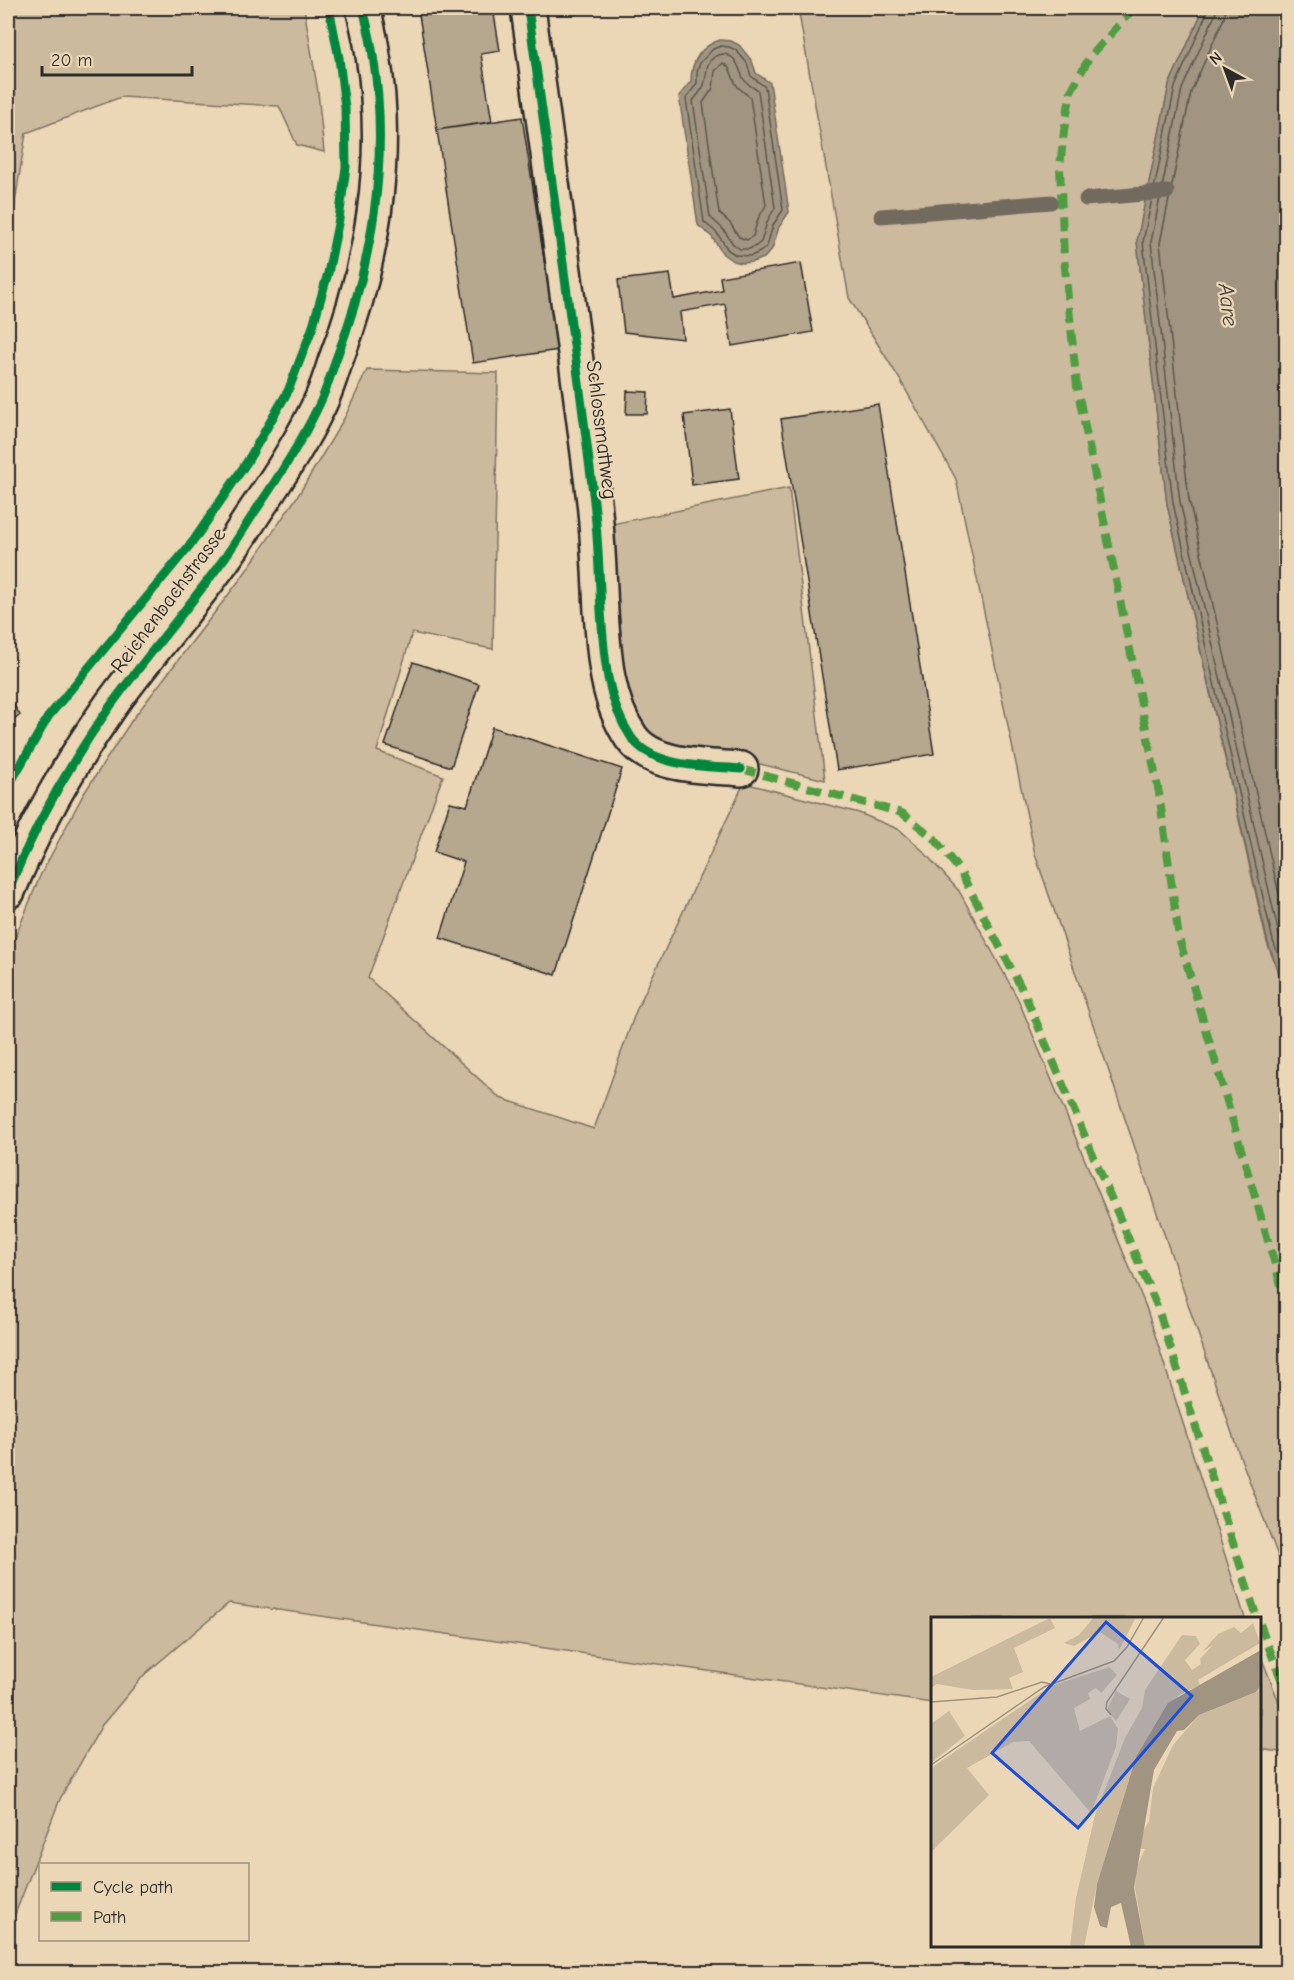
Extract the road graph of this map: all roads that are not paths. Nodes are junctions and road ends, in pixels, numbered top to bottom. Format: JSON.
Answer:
{"nodes":[{"id":1,"x":363,"y":8,"type":"edge"},
{"id":2,"x":528,"y":8,"type":"edge"},
{"id":3,"x":741,"y":769,"type":"dead end"},
{"id":4,"x":8,"y":891,"type":"edge"}],
"edges":[{"from":1,"to":4,"type":"street","name":"Reichenbachstrasse"},
{"from":2,"to":3,"type":"street","name":"Schlossmattweg"}]}
